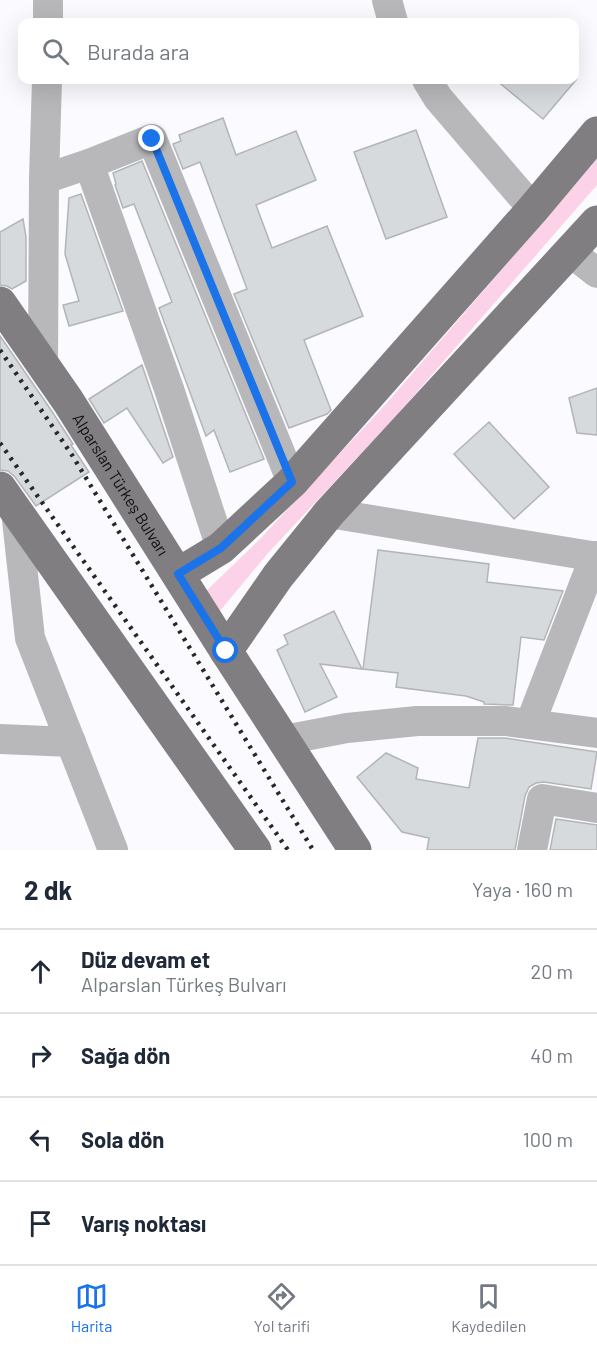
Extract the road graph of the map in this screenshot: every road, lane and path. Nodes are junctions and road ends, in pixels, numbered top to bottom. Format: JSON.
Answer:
{"nodes":[{"id":1,"x":48,"y":0,"type":"edge"},
{"id":2,"x":387,"y":0,"type":"edge"},
{"id":3,"x":48,"y":18,"type":"edge"},
{"id":4,"x":392,"y":18,"type":"edge"},
{"id":5,"x":47,"y":84,"type":"edge"},
{"id":6,"x":429,"y":84,"type":"edge"},
{"id":7,"x":597,"y":133,"type":"edge"},
{"id":8,"x":89,"y":164,"type":"junction"},
{"id":9,"x":44,"y":179,"type":"junction"},
{"id":10,"x":534,"y":209,"type":"junction"},
{"id":11,"x":597,"y":222,"type":"edge"},
{"id":12,"x":570,"y":252,"type":"junction"},
{"id":13,"x":597,"y":273,"type":"edge"},
{"id":14,"x":0,"y":303,"type":"edge"},
{"id":15,"x":43,"y":366,"type":"junction"},
{"id":16,"x":292,"y":482,"type":"junction"},
{"id":17,"x":8,"y":500,"type":"edge"},
{"id":18,"x":329,"y":513,"type":"junction"},
{"id":19,"x":221,"y":548,"type":"junction"},
{"id":20,"x":596,"y":556,"type":"edge"},
{"id":21,"x":178,"y":574,"type":"junction"},
{"id":22,"x":12,"y":575,"type":"edge"},
{"id":23,"x":226,"y":651,"type":"junction"},
{"id":24,"x":530,"y":724,"type":"junction"},
{"id":25,"x":597,"y":733,"type":"edge"},
{"id":26,"x":0,"y":739,"type":"edge"},
{"id":27,"x":284,"y":740,"type":"junction"},
{"id":28,"x":71,"y":742,"type":"junction"},
{"id":29,"x":597,"y":808,"type":"edge"},
{"id":30,"x":114,"y":850,"type":"edge"},
{"id":31,"x":255,"y":850,"type":"edge"},
{"id":32,"x":355,"y":850,"type":"edge"},
{"id":33,"x":532,"y":850,"type":"edge"}],
"edges":[{"from":1,"to":3,"type":"street"},
{"from":2,"to":4,"type":"street"},
{"from":5,"to":9,"type":"street"},
{"from":6,"to":10,"type":"street"},
{"from":7,"to":10,"type":"main road"},
{"from":8,"to":9,"type":"street"},
{"from":8,"to":16,"type":"street"},
{"from":8,"to":19,"type":"street"},
{"from":9,"to":15,"type":"street"},
{"from":10,"to":16,"type":"main road"},
{"from":11,"to":12,"type":"main road"},
{"from":12,"to":13,"type":"street"},
{"from":12,"to":18,"type":"main road"},
{"from":14,"to":15,"type":"main road","name":"Alparslan Türkeş Bulvarı"},
{"from":15,"to":21,"type":"main road","name":"Alparslan Türkeş Bulvarı"},
{"from":16,"to":19,"type":"main road"},
{"from":17,"to":22,"type":"street"},
{"from":17,"to":31,"type":"main road"},
{"from":18,"to":20,"type":"street"},
{"from":18,"to":23,"type":"main road"},
{"from":19,"to":21,"type":"main road"},
{"from":20,"to":24,"type":"street"},
{"from":21,"to":23,"type":"main road","name":"Alparslan Türkeş Bulvarı"},
{"from":22,"to":28,"type":"street"},
{"from":23,"to":27,"type":"main road","name":"Alparslan Türkeş Bulvarı"},
{"from":24,"to":25,"type":"street"},
{"from":24,"to":27,"type":"street"},
{"from":26,"to":28,"type":"street"},
{"from":27,"to":32,"type":"main road","name":"Alparslan Türkeş Bulvarı"},
{"from":28,"to":30,"type":"street"},
{"from":29,"to":33,"type":"street"}]}
